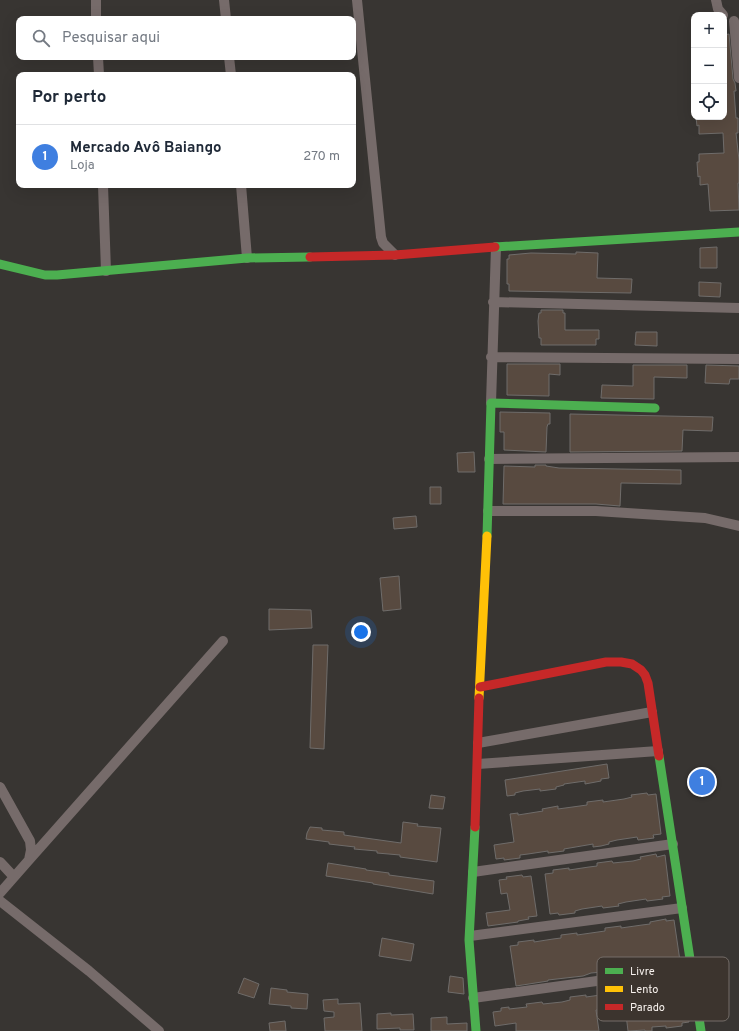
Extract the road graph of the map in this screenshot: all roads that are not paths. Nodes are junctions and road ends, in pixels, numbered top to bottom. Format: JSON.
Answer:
{"nodes":[{"id":1,"x":96,"y":0,"type":"edge"},
{"id":2,"x":224,"y":0,"type":"edge"},
{"id":3,"x":357,"y":0,"type":"edge"},
{"id":4,"x":716,"y":0,"type":"edge"},
{"id":5,"x":721,"y":12,"type":"edge"},
{"id":6,"x":96,"y":16,"type":"edge"},
{"id":7,"x":226,"y":16,"type":"edge"},
{"id":8,"x":727,"y":16,"type":"edge"},
{"id":9,"x":737,"y":21,"type":"edge"},
{"id":10,"x":98,"y":60,"type":"edge"},
{"id":11,"x":229,"y":60,"type":"edge"},
{"id":12,"x":99,"y":72,"type":"edge"},
{"id":13,"x":231,"y":72,"type":"edge"},
{"id":14,"x":739,"y":78,"type":"edge"},
{"id":15,"x":103,"y":188,"type":"edge"},
{"id":16,"x":241,"y":188,"type":"edge"},
{"id":17,"x":739,"y":232,"type":"edge"},
{"id":18,"x":496,"y":247,"type":"junction"},
{"id":19,"x":395,"y":255,"type":"junction"},
{"id":20,"x":247,"y":258,"type":"junction"},
{"id":21,"x":0,"y":264,"type":"edge"},
{"id":22,"x":106,"y":271,"type":"junction"},
{"id":23,"x":493,"y":302,"type":"junction"},
{"id":24,"x":739,"y":308,"type":"edge"},
{"id":25,"x":491,"y":356,"type":"junction"},
{"id":26,"x":739,"y":359,"type":"edge"},
{"id":27,"x":490,"y":403,"type":"junction"},
{"id":28,"x":655,"y":408,"type":"dead end"},
{"id":29,"x":739,"y":457,"type":"edge"},
{"id":30,"x":489,"y":459,"type":"junction"},
{"id":31,"x":488,"y":511,"type":"junction"},
{"id":32,"x":739,"y":526,"type":"edge"},
{"id":33,"x":223,"y":641,"type":"dead end"},
{"id":34,"x":480,"y":687,"type":"junction"},
{"id":35,"x":652,"y":712,"type":"junction"},
{"id":36,"x":478,"y":743,"type":"junction"},
{"id":37,"x":658,"y":750,"type":"junction"},
{"id":38,"x":478,"y":764,"type":"junction"},
{"id":39,"x":0,"y":787,"type":"edge"},
{"id":40,"x":673,"y":844,"type":"junction"},
{"id":41,"x":29,"y":860,"type":"junction"},
{"id":42,"x":0,"y":862,"type":"edge"},
{"id":43,"x":474,"y":872,"type":"junction"},
{"id":44,"x":14,"y":877,"type":"junction"},
{"id":45,"x":0,"y":893,"type":"edge"},
{"id":46,"x":0,"y":901,"type":"edge"},
{"id":47,"x":682,"y":908,"type":"junction"},
{"id":48,"x":470,"y":936,"type":"junction"},
{"id":49,"x":690,"y":957,"type":"edge"},
{"id":50,"x":597,"y":981,"type":"edge"},
{"id":51,"x":473,"y":998,"type":"junction"},
{"id":52,"x":700,"y":1021,"type":"edge"},
{"id":53,"x":159,"y":1031,"type":"edge"},
{"id":54,"x":476,"y":1031,"type":"edge"},
{"id":55,"x":701,"y":1031,"type":"edge"}],
"edges":[{"from":1,"to":6,"type":"street"},
{"from":2,"to":7,"type":"street"},
{"from":3,"to":19,"type":"street"},
{"from":4,"to":5,"type":"street"},
{"from":8,"to":9,"type":"street"},
{"from":9,"to":14,"type":"street"},
{"from":10,"to":12,"type":"street"},
{"from":11,"to":13,"type":"street"},
{"from":15,"to":22,"type":"street"},
{"from":16,"to":20,"type":"street"},
{"from":17,"to":18,"type":"street"},
{"from":18,"to":19,"type":"street"},
{"from":18,"to":23,"type":"street"},
{"from":19,"to":20,"type":"street"},
{"from":20,"to":22,"type":"street"},
{"from":21,"to":22,"type":"street"},
{"from":23,"to":24,"type":"street"},
{"from":23,"to":25,"type":"street"},
{"from":25,"to":26,"type":"street"},
{"from":25,"to":27,"type":"street"},
{"from":27,"to":28,"type":"street"},
{"from":27,"to":30,"type":"street"},
{"from":29,"to":30,"type":"street"},
{"from":30,"to":31,"type":"street"},
{"from":31,"to":32,"type":"street"},
{"from":31,"to":34,"type":"street"},
{"from":33,"to":41,"type":"street"},
{"from":34,"to":35,"type":"street"},
{"from":34,"to":36,"type":"street"},
{"from":35,"to":36,"type":"street"},
{"from":35,"to":37,"type":"street"},
{"from":36,"to":38,"type":"street"},
{"from":37,"to":38,"type":"street"},
{"from":37,"to":40,"type":"street"},
{"from":38,"to":43,"type":"street"},
{"from":39,"to":41,"type":"street"},
{"from":40,"to":43,"type":"street"},
{"from":40,"to":47,"type":"street"},
{"from":41,"to":44,"type":"street"},
{"from":42,"to":44,"type":"street"},
{"from":43,"to":48,"type":"street"},
{"from":44,"to":45,"type":"street"},
{"from":46,"to":53,"type":"street"},
{"from":47,"to":48,"type":"street"},
{"from":47,"to":49,"type":"street"},
{"from":48,"to":51,"type":"street"},
{"from":50,"to":51,"type":"street"},
{"from":51,"to":54,"type":"street"},
{"from":52,"to":55,"type":"street"}]}
